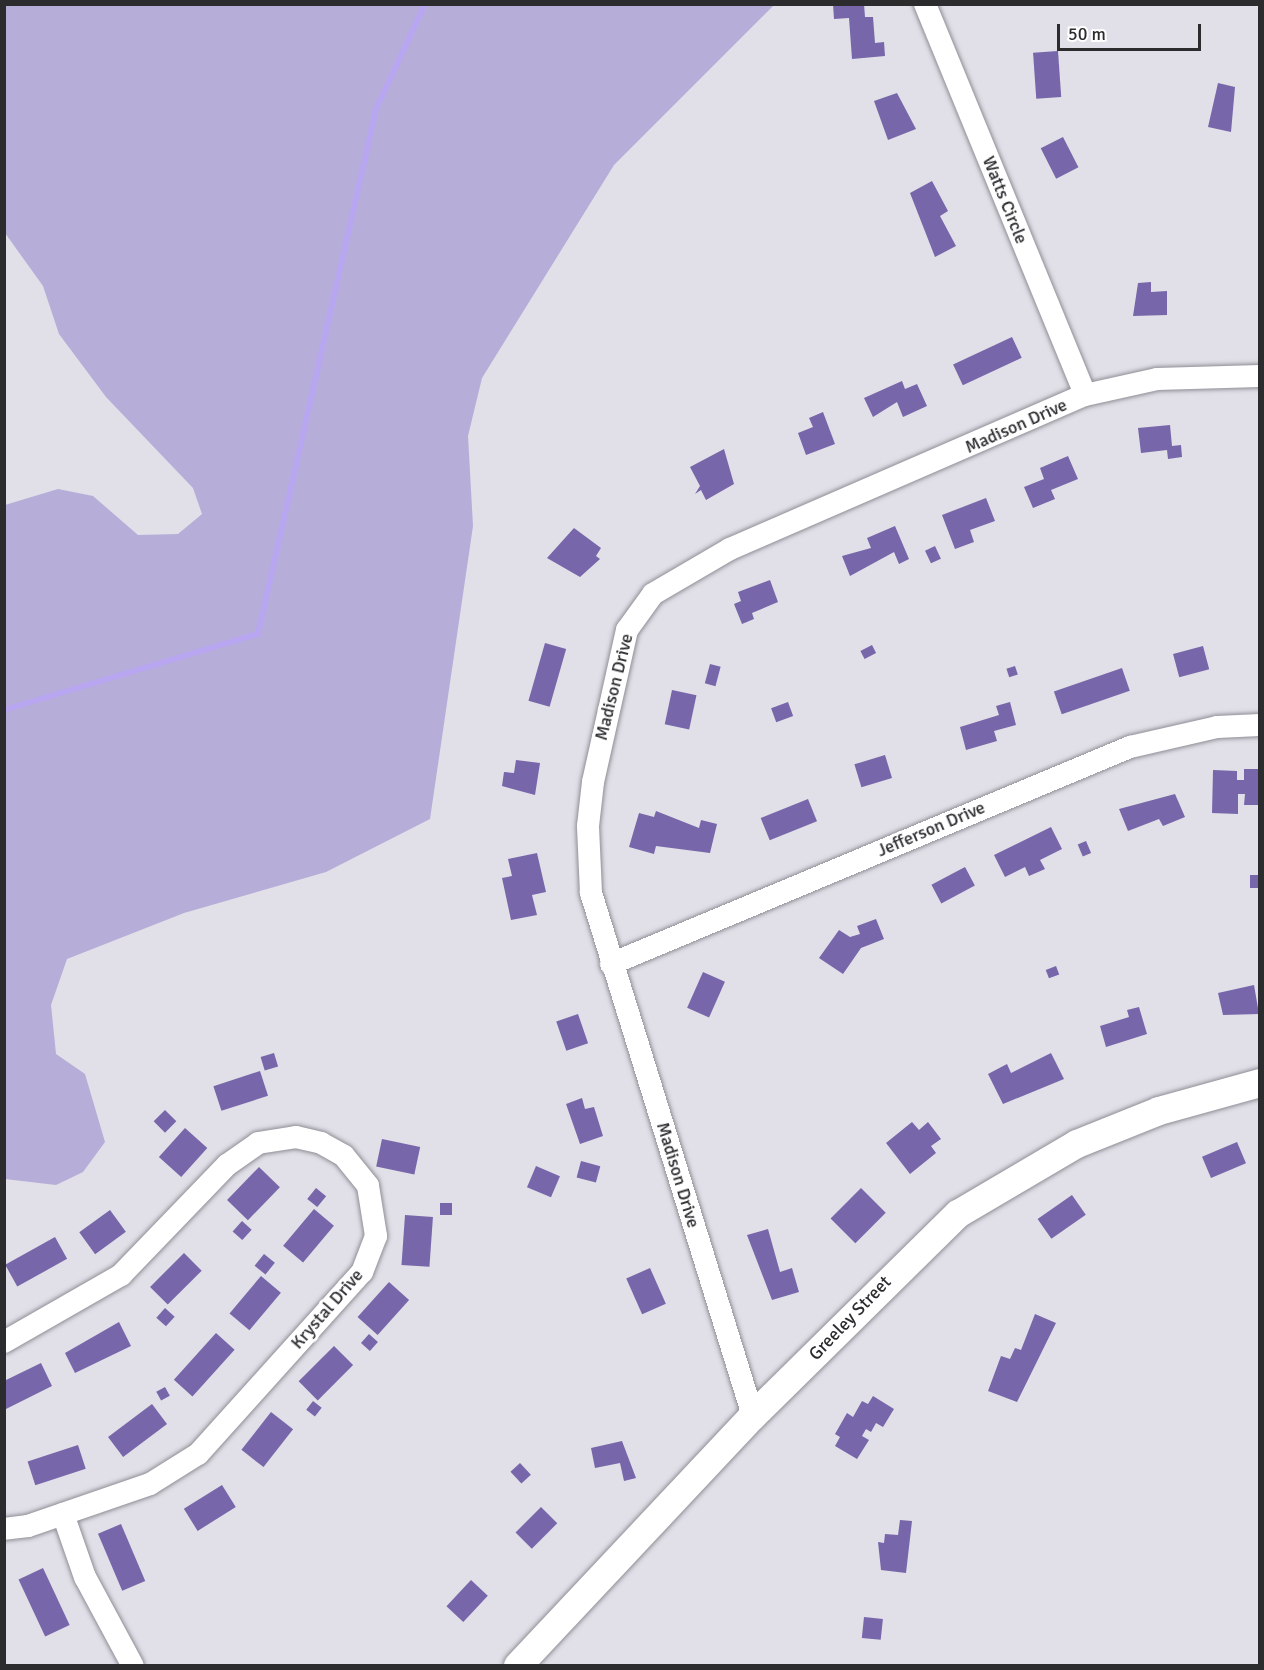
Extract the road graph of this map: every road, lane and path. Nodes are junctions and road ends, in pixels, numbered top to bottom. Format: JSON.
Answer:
{"nodes":[{"id":1,"x":924,"y":4,"type":"edge"},
{"id":2,"x":1260,"y":376,"type":"edge"},
{"id":3,"x":1085,"y":395,"type":"junction"},
{"id":4,"x":1260,"y":725,"type":"edge"},
{"id":5,"x":611,"y":964,"type":"junction"},
{"id":6,"x":1260,"y":1083,"type":"edge"},
{"id":7,"x":4,"y":1342,"type":"edge"},
{"id":8,"x":753,"y":1416,"type":"junction"},
{"id":9,"x":63,"y":1514,"type":"junction"},
{"id":10,"x":4,"y":1529,"type":"edge"},
{"id":11,"x":133,"y":1665,"type":"edge"},
{"id":12,"x":518,"y":1665,"type":"edge"}],
"edges":[{"from":1,"to":3,"type":"street","name":"Watts Circle"},
{"from":2,"to":3,"type":"street","name":"Madison Drive"},
{"from":3,"to":5,"type":"street","name":"Madison Drive"},
{"from":4,"to":5,"type":"street","name":"Jefferson Drive"},
{"from":5,"to":8,"type":"street","name":"Madison Drive"},
{"from":6,"to":8,"type":"street","name":"Greeley Street"},
{"from":7,"to":9,"type":"street","name":"Krystal Drive"},
{"from":8,"to":12,"type":"street","name":"Greeley Street"},
{"from":9,"to":10,"type":"street","name":"Krystal Drive"},
{"from":9,"to":11,"type":"street"}]}
